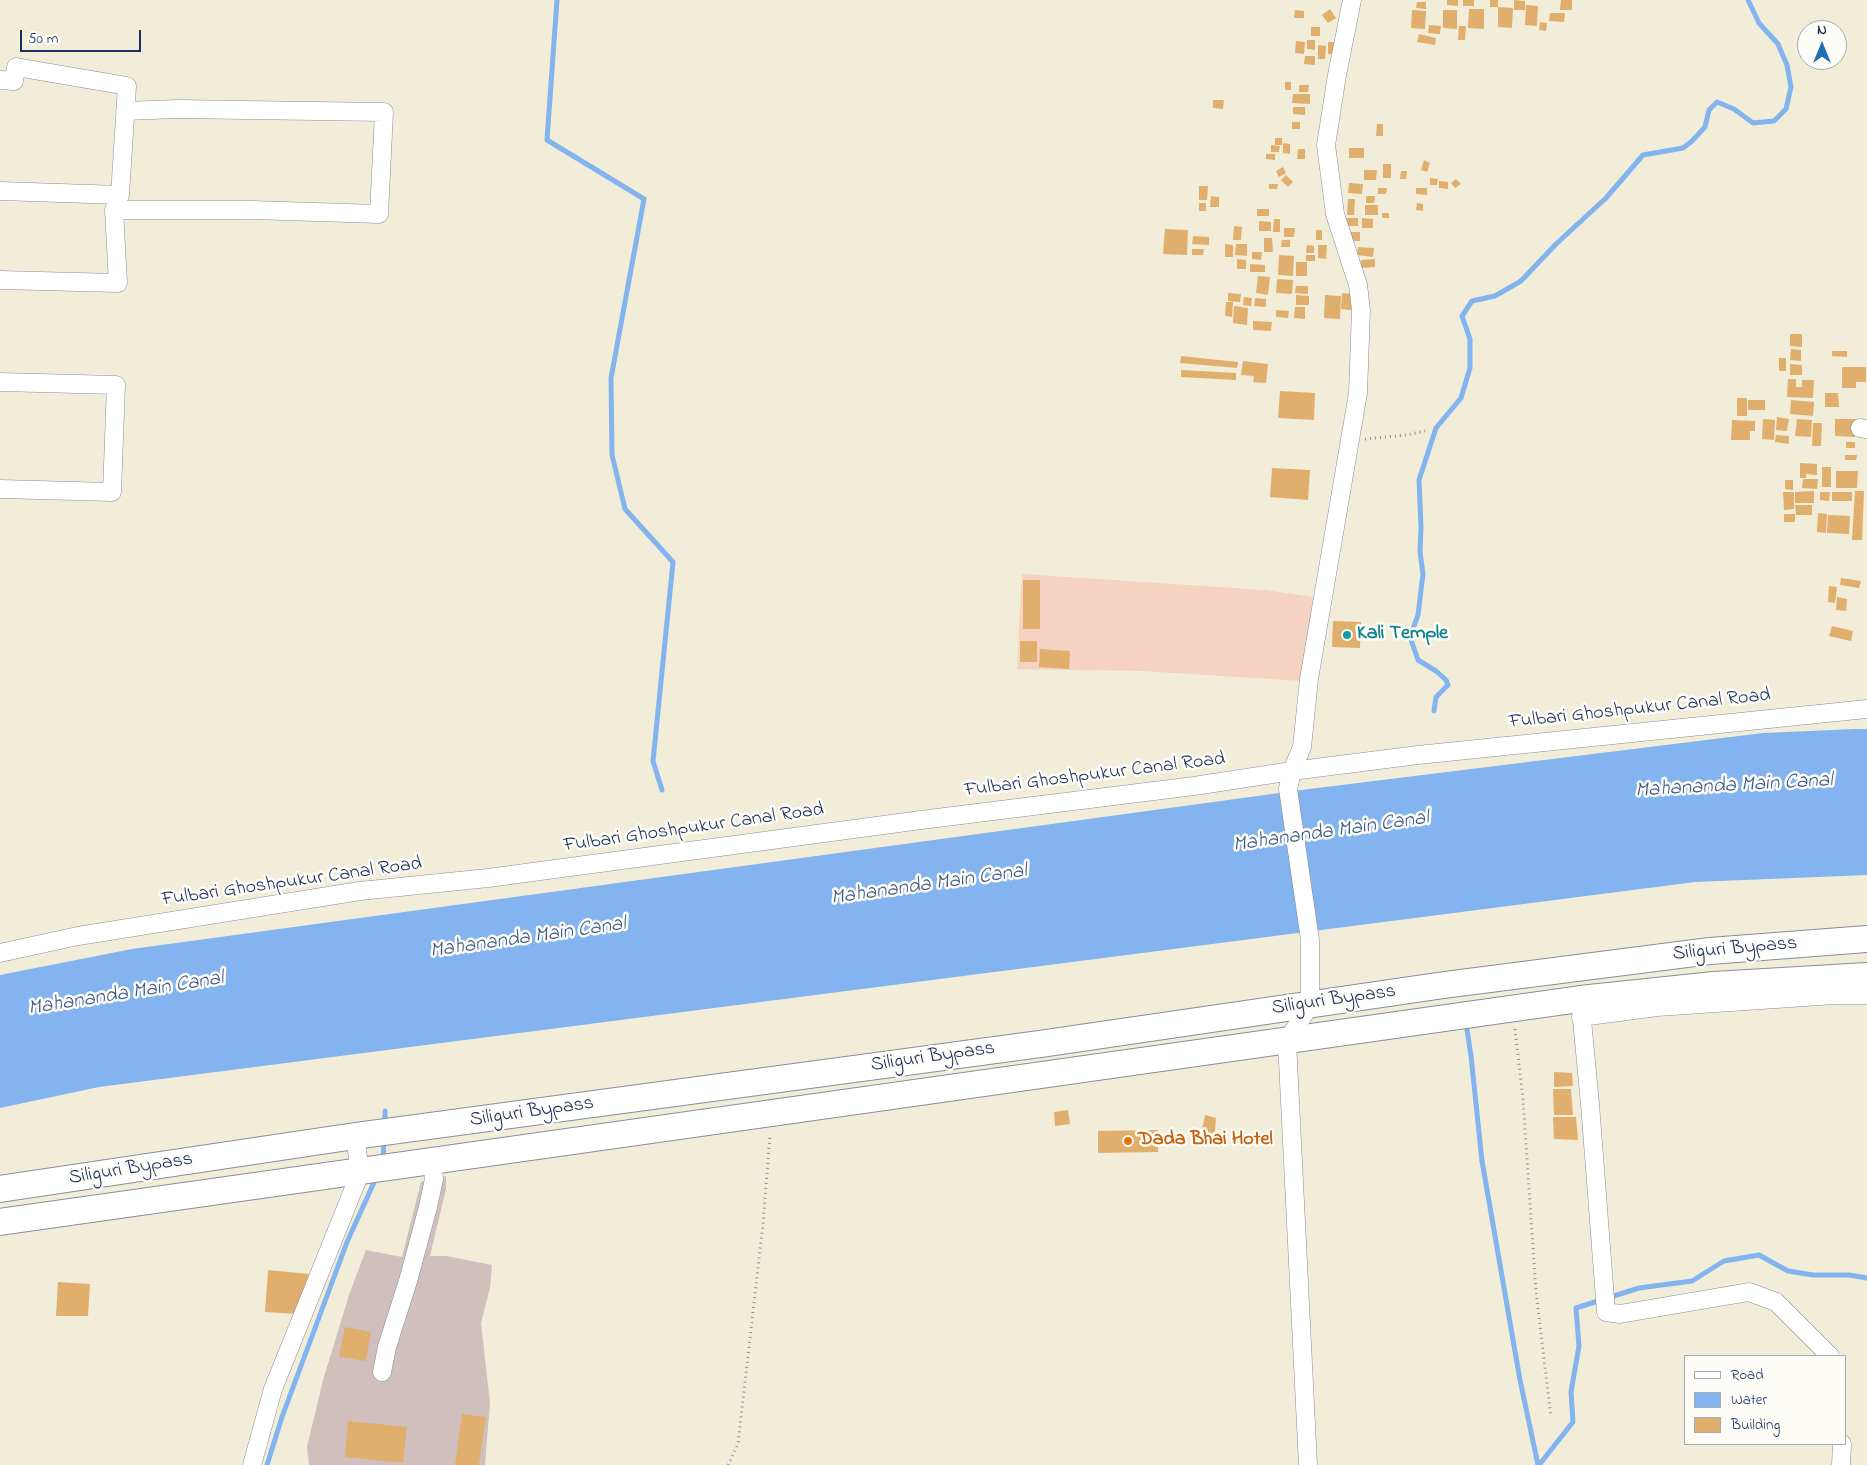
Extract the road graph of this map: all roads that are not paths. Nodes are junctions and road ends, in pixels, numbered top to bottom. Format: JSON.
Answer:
{"nodes":[{"id":1,"x":1352,"y":0,"type":"edge"},
{"id":2,"x":0,"y":80,"type":"edge"},
{"id":3,"x":125,"y":111,"type":"junction"},
{"id":4,"x":0,"y":191,"type":"edge"},
{"id":5,"x":117,"y":203,"type":"junction"},
{"id":6,"x":0,"y":280,"type":"edge"},
{"id":7,"x":0,"y":382,"type":"edge"},
{"id":8,"x":0,"y":489,"type":"edge"},
{"id":9,"x":1867,"y":708,"type":"edge"},
{"id":10,"x":1292,"y":771,"type":"junction"},
{"id":11,"x":1867,"y":939,"type":"edge"},
{"id":12,"x":0,"y":953,"type":"edge"},
{"id":13,"x":1867,"y":976,"type":"edge"},
{"id":14,"x":1867,"y":995,"type":"edge"},
{"id":15,"x":1310,"y":1005,"type":"junction"},
{"id":16,"x":1581,"y":1008,"type":"junction"},
{"id":17,"x":1287,"y":1040,"type":"junction"},
{"id":18,"x":355,"y":1136,"type":"junction"},
{"id":19,"x":421,"y":1163,"type":"junction"},
{"id":20,"x":360,"y":1172,"type":"junction"},
{"id":21,"x":0,"y":1189,"type":"edge"},
{"id":22,"x":0,"y":1222,"type":"edge"},
{"id":23,"x":1829,"y":1355,"type":"edge"},
{"id":24,"x":382,"y":1372,"type":"dead end"},
{"id":25,"x":1842,"y":1445,"type":"edge"},
{"id":26,"x":252,"y":1465,"type":"edge"},
{"id":27,"x":1308,"y":1465,"type":"edge"},
{"id":28,"x":1841,"y":1465,"type":"edge"}],
"edges":[{"from":1,"to":10,"type":"street"},
{"from":2,"to":3,"type":"street"},
{"from":3,"to":5,"type":"street"},
{"from":3,"to":5,"type":"street"},
{"from":4,"to":5,"type":"street"},
{"from":5,"to":6,"type":"street"},
{"from":7,"to":8,"type":"street"},
{"from":9,"to":10,"type":"street","name":"Fulbari Ghoshpukur Canal Road"},
{"from":10,"to":12,"type":"street","name":"Fulbari Ghoshpukur Canal Road"},
{"from":10,"to":15,"type":"street"},
{"from":11,"to":15,"type":"highway","name":"Siliguri Bypass"},
{"from":13,"to":16,"type":"highway"},
{"from":14,"to":16,"type":"street"},
{"from":15,"to":17,"type":"street"},
{"from":15,"to":18,"type":"highway","name":"Siliguri Bypass"},
{"from":16,"to":17,"type":"highway"},
{"from":16,"to":23,"type":"street"},
{"from":17,"to":19,"type":"highway"},
{"from":17,"to":27,"type":"street"},
{"from":18,"to":20,"type":"street"},
{"from":18,"to":21,"type":"highway","name":"Siliguri Bypass"},
{"from":19,"to":20,"type":"highway"},
{"from":19,"to":24,"type":"street"},
{"from":20,"to":22,"type":"highway"},
{"from":20,"to":26,"type":"street"},
{"from":25,"to":28,"type":"street"}]}
